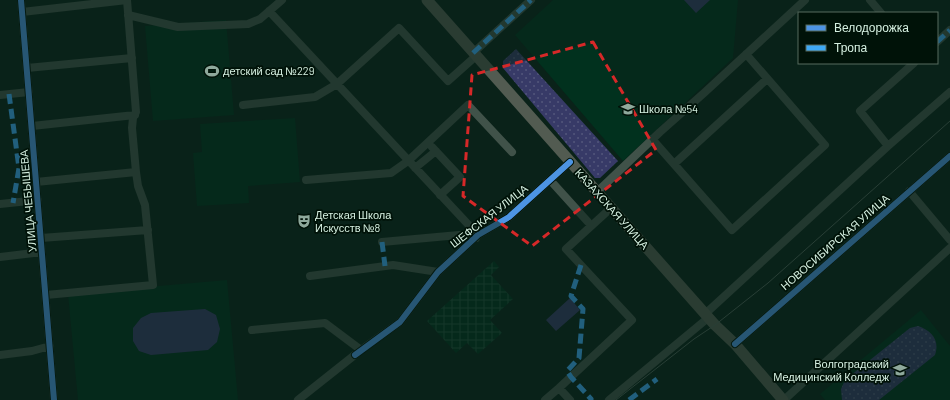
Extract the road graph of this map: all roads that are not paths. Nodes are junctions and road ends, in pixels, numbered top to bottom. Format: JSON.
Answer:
{"nodes":[{"id":1,"x":21,"y":0,"type":"edge"},
{"id":2,"x":127,"y":0,"type":"edge"},
{"id":3,"x":282,"y":0,"type":"edge"},
{"id":4,"x":427,"y":0,"type":"edge"},
{"id":5,"x":530,"y":0,"type":"edge"},
{"id":6,"x":805,"y":0,"type":"edge"},
{"id":7,"x":870,"y":0,"type":"edge"},
{"id":8,"x":270,"y":11,"type":"junction"},
{"id":9,"x":22,"y":12,"type":"junction"},
{"id":10,"x":879,"y":12,"type":"edge"},
{"id":11,"x":128,"y":15,"type":"junction"},
{"id":12,"x":950,"y":30,"type":"edge"},
{"id":13,"x":938,"y":41,"type":"edge"},
{"id":14,"x":746,"y":54,"type":"junction"},
{"id":15,"x":475,"y":55,"type":"junction"},
{"id":16,"x":132,"y":58,"type":"junction"},
{"id":17,"x":913,"y":64,"type":"edge"},
{"id":18,"x":27,"y":68,"type":"junction"},
{"id":19,"x":767,"y":79,"type":"junction"},
{"id":20,"x":337,"y":84,"type":"junction"},
{"id":21,"x":29,"y":92,"type":"junction"},
{"id":22,"x":950,"y":92,"type":"edge"},
{"id":23,"x":0,"y":95,"type":"edge"},
{"id":24,"x":242,"y":105,"type":"dead end"},
{"id":25,"x":135,"y":115,"type":"junction"},
{"id":26,"x":32,"y":126,"type":"junction"},
{"id":27,"x":652,"y":139,"type":"junction"},
{"id":28,"x":888,"y":146,"type":"junction"},
{"id":29,"x":512,"y":152,"type":"dead end"},
{"id":30,"x":950,"y":156,"type":"edge"},
{"id":31,"x":408,"y":160,"type":"junction"},
{"id":32,"x":570,"y":162,"type":"junction"},
{"id":33,"x":674,"y":164,"type":"junction"},
{"id":34,"x":415,"y":168,"type":"junction"},
{"id":35,"x":136,"y":172,"type":"junction"},
{"id":36,"x":306,"y":180,"type":"dead end"},
{"id":37,"x":550,"y":180,"type":"junction"},
{"id":38,"x":36,"y":182,"type":"junction"},
{"id":39,"x":909,"y":191,"type":"junction"},
{"id":40,"x":597,"y":192,"type":"junction"},
{"id":41,"x":440,"y":195,"type":"junction"},
{"id":42,"x":38,"y":200,"type":"junction"},
{"id":43,"x":0,"y":204,"type":"edge"},
{"id":44,"x":611,"y":208,"type":"junction"},
{"id":45,"x":588,"y":222,"type":"dead end"},
{"id":46,"x":148,"y":230,"type":"junction"},
{"id":47,"x":477,"y":237,"type":"junction"},
{"id":48,"x":41,"y":238,"type":"junction"},
{"id":49,"x":950,"y":240,"type":"edge"},
{"id":50,"x":382,"y":242,"type":"dead end"},
{"id":51,"x":950,"y":248,"type":"edge"},
{"id":52,"x":42,"y":252,"type":"junction"},
{"id":53,"x":0,"y":257,"type":"edge"},
{"id":54,"x":438,"y":272,"type":"junction"},
{"id":55,"x":310,"y":276,"type":"dead end"},
{"id":56,"x":46,"y":295,"type":"junction"},
{"id":57,"x":706,"y":316,"type":"junction"},
{"id":58,"x":252,"y":330,"type":"dead end"},
{"id":59,"x":735,"y":344,"type":"junction"},
{"id":60,"x":50,"y":346,"type":"junction"},
{"id":61,"x":358,"y":352,"type":"junction"},
{"id":62,"x":0,"y":355,"type":"edge"},
{"id":63,"x":559,"y":388,"type":"junction"},
{"id":64,"x":54,"y":400,"type":"edge"},
{"id":65,"x":298,"y":400,"type":"edge"},
{"id":66,"x":545,"y":400,"type":"edge"},
{"id":67,"x":570,"y":400,"type":"edge"},
{"id":68,"x":609,"y":400,"type":"edge"},
{"id":69,"x":784,"y":400,"type":"edge"}],
"edges":[{"from":1,"to":9,"type":"street","name":"УЛИЦА ЧЕБЫШЕВА"},
{"from":2,"to":9,"type":"street"},
{"from":2,"to":11,"type":"street"},
{"from":3,"to":8,"type":"street"},
{"from":4,"to":15,"type":"main road","name":"КАЗАХСКАЯ УЛИЦА"},
{"from":5,"to":15,"type":"street"},
{"from":6,"to":14,"type":"street"},
{"from":7,"to":10,"type":"street"},
{"from":8,"to":11,"type":"street"},
{"from":8,"to":20,"type":"street"},
{"from":9,"to":18,"type":"street","name":"УЛИЦА ЧЕБЫШЕВА"},
{"from":11,"to":16,"type":"street"},
{"from":12,"to":13,"type":"street"},
{"from":14,"to":19,"type":"street"},
{"from":14,"to":27,"type":"street"},
{"from":15,"to":20,"type":"street"},
{"from":15,"to":32,"type":"main road","name":"КАЗАХСКАЯ УЛИЦА"},
{"from":16,"to":18,"type":"street"},
{"from":16,"to":25,"type":"street"},
{"from":17,"to":28,"type":"street"},
{"from":18,"to":21,"type":"street","name":"УЛИЦА ЧЕБЫШЕВА"},
{"from":19,"to":33,"type":"street"},
{"from":19,"to":33,"type":"street"},
{"from":20,"to":24,"type":"street"},
{"from":20,"to":31,"type":"street"},
{"from":21,"to":23,"type":"street"},
{"from":21,"to":26,"type":"street","name":"УЛИЦА ЧЕБЫШЕВА"},
{"from":22,"to":28,"type":"street"},
{"from":25,"to":26,"type":"street"},
{"from":25,"to":35,"type":"street"},
{"from":26,"to":38,"type":"street","name":"УЛИЦА ЧЕБЫШЕВА"},
{"from":27,"to":33,"type":"street"},
{"from":27,"to":40,"type":"street"},
{"from":28,"to":57,"type":"street"},
{"from":29,"to":31,"type":"street"},
{"from":30,"to":39,"type":"street","name":"НОВОСИБИРСКАЯ УЛИЦА"},
{"from":31,"to":34,"type":"street"},
{"from":31,"to":36,"type":"street"},
{"from":32,"to":37,"type":"street","name":"ШЕФСКАЯ УЛИЦА"},
{"from":32,"to":40,"type":"main road","name":"КАЗАХСКАЯ УЛИЦА"},
{"from":34,"to":41,"type":"street"},
{"from":34,"to":41,"type":"street"},
{"from":35,"to":38,"type":"street"},
{"from":35,"to":46,"type":"street"},
{"from":37,"to":45,"type":"street"},
{"from":37,"to":47,"type":"street","name":"ШЕФСКАЯ УЛИЦА"},
{"from":38,"to":42,"type":"street","name":"УЛИЦА ЧЕБЫШЕВА"},
{"from":39,"to":49,"type":"street"},
{"from":39,"to":59,"type":"street","name":"НОВОСИБИРСКАЯ УЛИЦА"},
{"from":40,"to":44,"type":"main road","name":"КАЗАХСКАЯ УЛИЦА"},
{"from":41,"to":47,"type":"street"},
{"from":42,"to":43,"type":"street"},
{"from":42,"to":48,"type":"street","name":"УЛИЦА ЧЕБЫШЕВА"},
{"from":44,"to":57,"type":"main road","name":"КАЗАХСКАЯ УЛИЦА"},
{"from":44,"to":63,"type":"street"},
{"from":46,"to":48,"type":"street"},
{"from":46,"to":56,"type":"street"},
{"from":47,"to":50,"type":"street"},
{"from":47,"to":54,"type":"street","name":"ШЕФСКАЯ УЛИЦА"},
{"from":48,"to":52,"type":"street","name":"УЛИЦА ЧЕБЫШЕВА"},
{"from":51,"to":69,"type":"street"},
{"from":52,"to":53,"type":"street"},
{"from":52,"to":56,"type":"street","name":"УЛИЦА ЧЕБЫШЕВА"},
{"from":54,"to":55,"type":"street"},
{"from":54,"to":61,"type":"street","name":"ШЕФСКАЯ УЛИЦА"},
{"from":56,"to":60,"type":"street","name":"УЛИЦА ЧЕБЫШЕВА"},
{"from":57,"to":59,"type":"main road","name":"КАЗАХСКАЯ УЛИЦА"},
{"from":57,"to":68,"type":"street"},
{"from":58,"to":61,"type":"street"},
{"from":59,"to":69,"type":"main road","name":"КАЗАХСКАЯ УЛИЦА"},
{"from":60,"to":62,"type":"street"},
{"from":60,"to":64,"type":"street","name":"УЛИЦА ЧЕБЫШЕВА"},
{"from":61,"to":65,"type":"street","name":"ШЕФСКАЯ УЛИЦА"},
{"from":63,"to":66,"type":"street"},
{"from":63,"to":67,"type":"street"}]}
